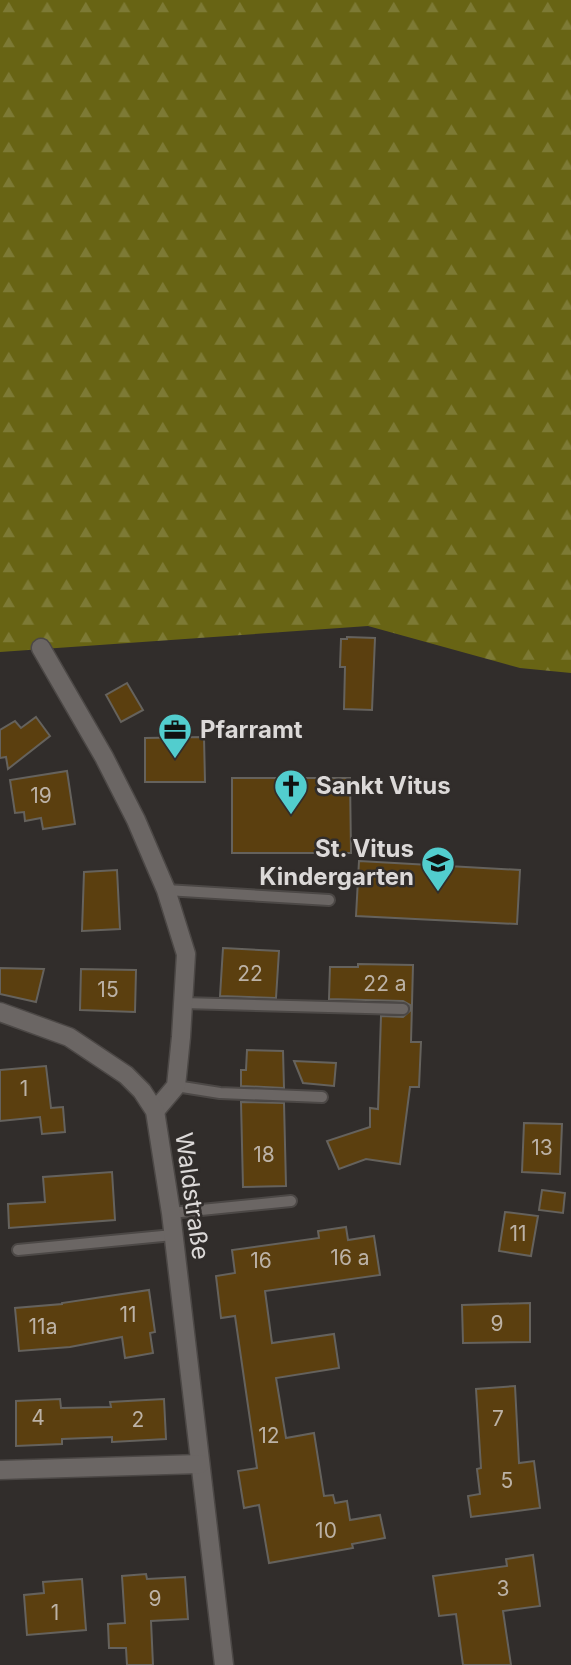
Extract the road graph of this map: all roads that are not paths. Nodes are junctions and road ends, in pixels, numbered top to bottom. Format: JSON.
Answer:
{"nodes":[{"id":1,"x":41,"y":648,"type":"dead end"},
{"id":2,"x":166,"y":890,"type":"junction"},
{"id":3,"x":329,"y":900,"type":"dead end"},
{"id":4,"x":183,"y":1003,"type":"junction"},
{"id":5,"x":403,"y":1009,"type":"dead end"},
{"id":6,"x":0,"y":1012,"type":"edge"},
{"id":7,"x":176,"y":1086,"type":"junction"},
{"id":8,"x":322,"y":1097,"type":"dead end"},
{"id":9,"x":155,"y":1111,"type":"junction"},
{"id":10,"x":292,"y":1201,"type":"dead end"},
{"id":11,"x":171,"y":1213,"type":"junction"},
{"id":12,"x":173,"y":1235,"type":"junction"},
{"id":13,"x":18,"y":1250,"type":"dead end"},
{"id":14,"x":200,"y":1464,"type":"junction"},
{"id":15,"x":0,"y":1470,"type":"edge"},
{"id":16,"x":224,"y":1665,"type":"edge"}],
"edges":[{"from":1,"to":2,"type":"street"},
{"from":2,"to":3,"type":"lane"},
{"from":2,"to":4,"type":"street"},
{"from":4,"to":5,"type":"lane"},
{"from":4,"to":7,"type":"street"},
{"from":6,"to":9,"type":"street"},
{"from":7,"to":8,"type":"lane"},
{"from":7,"to":9,"type":"street","name":"Waldstraße"},
{"from":9,"to":11,"type":"street","name":"Waldstraße"},
{"from":10,"to":11,"type":"lane"},
{"from":11,"to":12,"type":"street","name":"Waldstraße"},
{"from":12,"to":13,"type":"lane"},
{"from":12,"to":14,"type":"street","name":"Waldstraße"},
{"from":14,"to":15,"type":"street"},
{"from":14,"to":16,"type":"street","name":"Waldstraße"}]}
